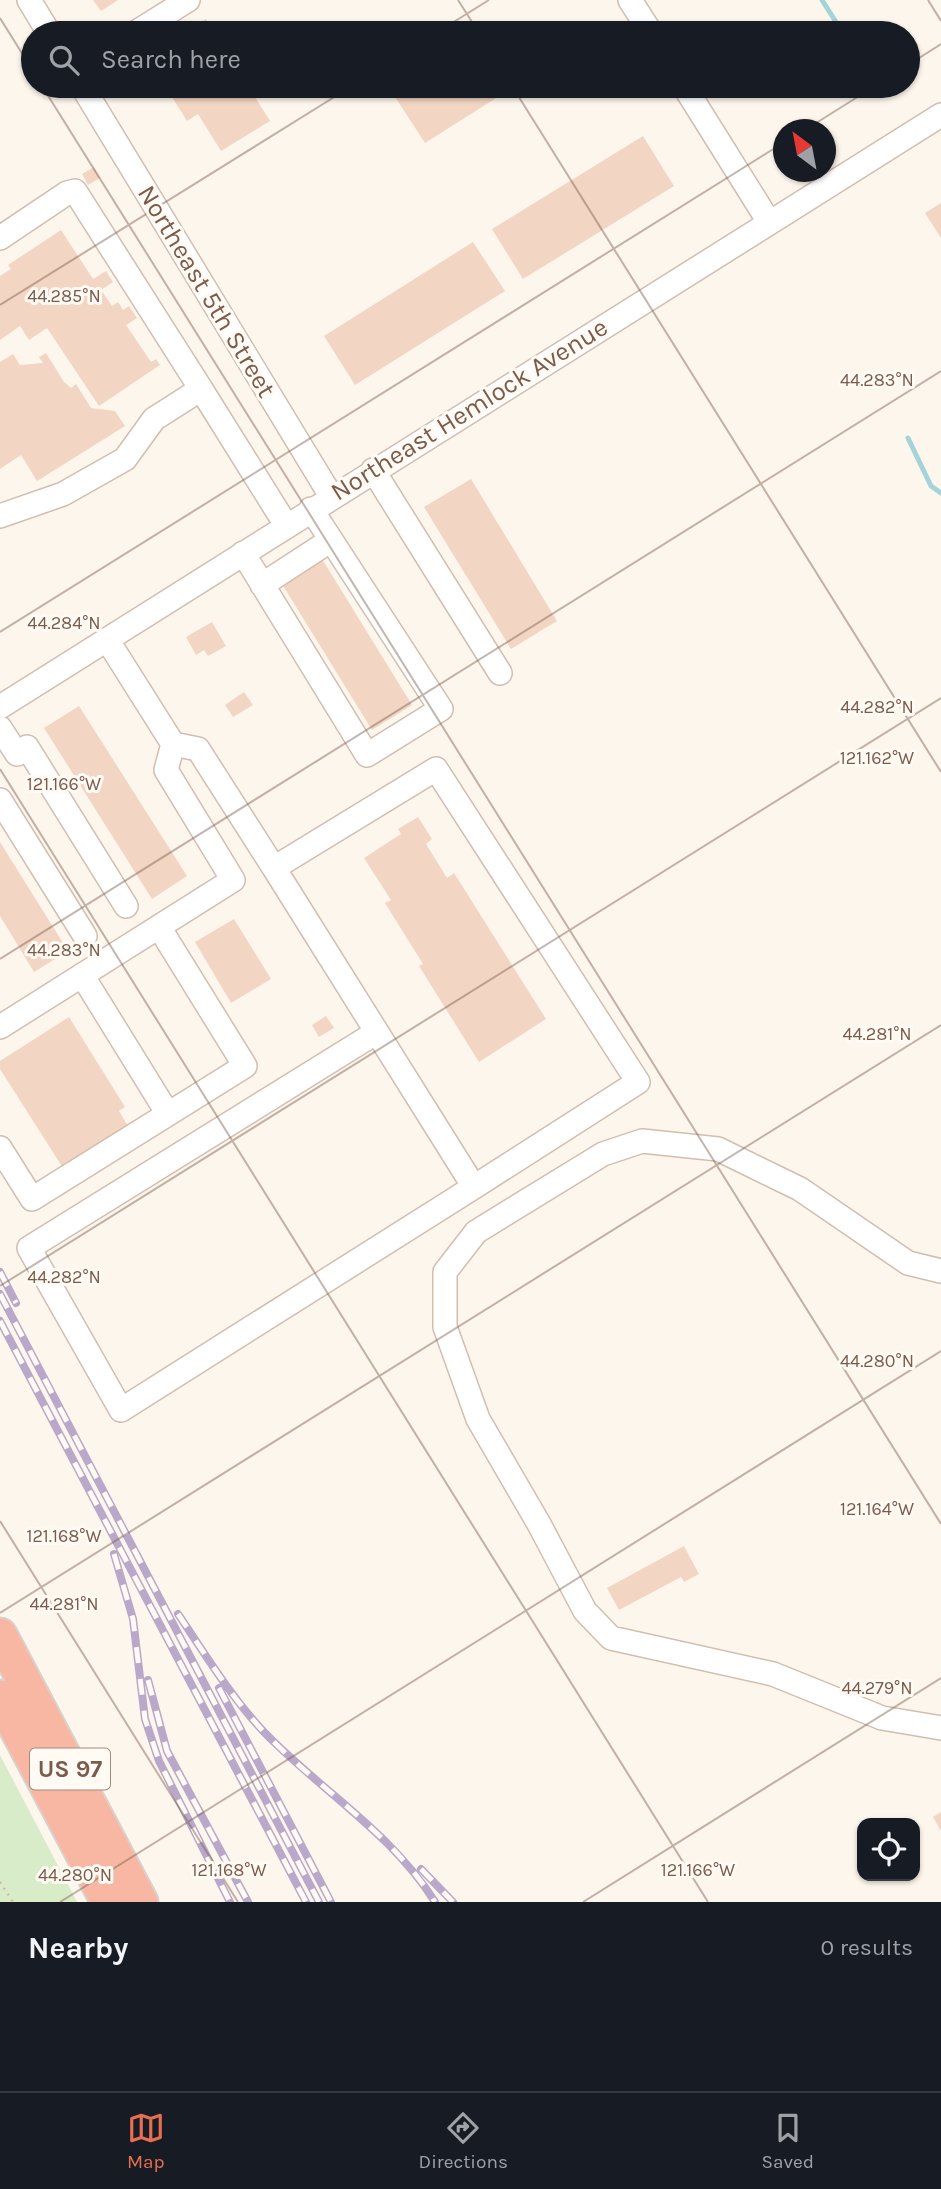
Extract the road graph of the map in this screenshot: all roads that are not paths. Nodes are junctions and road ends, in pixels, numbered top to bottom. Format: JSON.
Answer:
{"nodes":[{"id":1,"x":29,"y":0,"type":"edge"},
{"id":2,"x":188,"y":0,"type":"edge"},
{"id":3,"x":630,"y":0,"type":"edge"},
{"id":4,"x":42,"y":21,"type":"edge"},
{"id":5,"x":154,"y":21,"type":"edge"},
{"id":6,"x":643,"y":21,"type":"edge"},
{"id":7,"x":89,"y":98,"type":"edge"},
{"id":8,"x":692,"y":98,"type":"edge"},
{"id":9,"x":941,"y":115,"type":"edge"},
{"id":10,"x":769,"y":222,"type":"junction"},
{"id":11,"x":0,"y":238,"type":"edge"},
{"id":12,"x":201,"y":389,"type":"junction"},
{"id":13,"x":373,"y":470,"type":"junction"},
{"id":14,"x":331,"y":496,"type":"junction"},
{"id":15,"x":311,"y":509,"type":"junction"},
{"id":16,"x":0,"y":516,"type":"edge"},
{"id":17,"x":286,"y":525,"type":"junction"},
{"id":18,"x":331,"y":540,"type":"junction"},
{"id":19,"x":243,"y":553,"type":"junction"},
{"id":20,"x":262,"y":585,"type":"junction"},
{"id":21,"x":108,"y":640,"type":"junction"},
{"id":22,"x":500,"y":673,"type":"dead end"},
{"id":23,"x":0,"y":707,"type":"edge"},
{"id":24,"x":0,"y":728,"type":"edge"},
{"id":25,"x":173,"y":744,"type":"junction"},
{"id":26,"x":8,"y":759,"type":"edge"},
{"id":27,"x":0,"y":800,"type":"edge"},
{"id":28,"x":274,"y":867,"type":"junction"},
{"id":29,"x":127,"y":906,"type":"dead end"},
{"id":30,"x":159,"y":927,"type":"junction"},
{"id":31,"x":85,"y":936,"type":"dead end"},
{"id":32,"x":82,"y":975,"type":"junction"},
{"id":33,"x":0,"y":1027,"type":"edge"},
{"id":34,"x":377,"y":1032,"type":"junction"},
{"id":35,"x":168,"y":1114,"type":"junction"},
{"id":36,"x":0,"y":1148,"type":"edge"},
{"id":37,"x":474,"y":1187,"type":"junction"},
{"id":38,"x":941,"y":1271,"type":"edge"},
{"id":39,"x":0,"y":1635,"type":"edge"},
{"id":40,"x":0,"y":1697,"type":"edge"},
{"id":41,"x":941,"y":1728,"type":"edge"},
{"id":42,"x":108,"y":1902,"type":"edge"},
{"id":43,"x":141,"y":1902,"type":"edge"}],
"edges":[{"from":1,"to":4,"type":"street"},
{"from":2,"to":5,"type":"street"},
{"from":3,"to":6,"type":"street"},
{"from":7,"to":14,"type":"street","name":"Northeast 5th Street"},
{"from":8,"to":10,"type":"street"},
{"from":9,"to":10,"type":"street","name":"Northeast Hemlock Avenue"},
{"from":10,"to":13,"type":"street","name":"Northeast Hemlock Avenue"},
{"from":11,"to":12,"type":"street"},
{"from":12,"to":16,"type":"street"},
{"from":12,"to":17,"type":"street"},
{"from":13,"to":14,"type":"street","name":"Northeast Hemlock Avenue"},
{"from":13,"to":22,"type":"street"},
{"from":14,"to":15,"type":"street","name":"Northeast Hemlock Avenue"},
{"from":15,"to":17,"type":"street","name":"Northeast Hemlock Avenue"},
{"from":15,"to":18,"type":"street"},
{"from":17,"to":19,"type":"street","name":"Northeast Hemlock Avenue"},
{"from":18,"to":20,"type":"street"},
{"from":18,"to":20,"type":"street"},
{"from":19,"to":20,"type":"street"},
{"from":19,"to":21,"type":"street","name":"Northeast Hemlock Avenue"},
{"from":21,"to":23,"type":"street","name":"Northeast Hemlock Avenue"},
{"from":21,"to":25,"type":"street"},
{"from":24,"to":26,"type":"street"},
{"from":25,"to":28,"type":"street"},
{"from":25,"to":30,"type":"street"},
{"from":26,"to":29,"type":"street"},
{"from":27,"to":31,"type":"street"},
{"from":28,"to":34,"type":"street"},
{"from":28,"to":37,"type":"street"},
{"from":30,"to":32,"type":"street"},
{"from":30,"to":35,"type":"street"},
{"from":32,"to":33,"type":"street"},
{"from":32,"to":35,"type":"street"},
{"from":34,"to":37,"type":"street"},
{"from":34,"to":37,"type":"street"},
{"from":35,"to":36,"type":"street"},
{"from":38,"to":41,"type":"street"},
{"from":39,"to":43,"type":"highway","number":"US 97"},
{"from":40,"to":42,"type":"highway","number":"US 97"}]}
